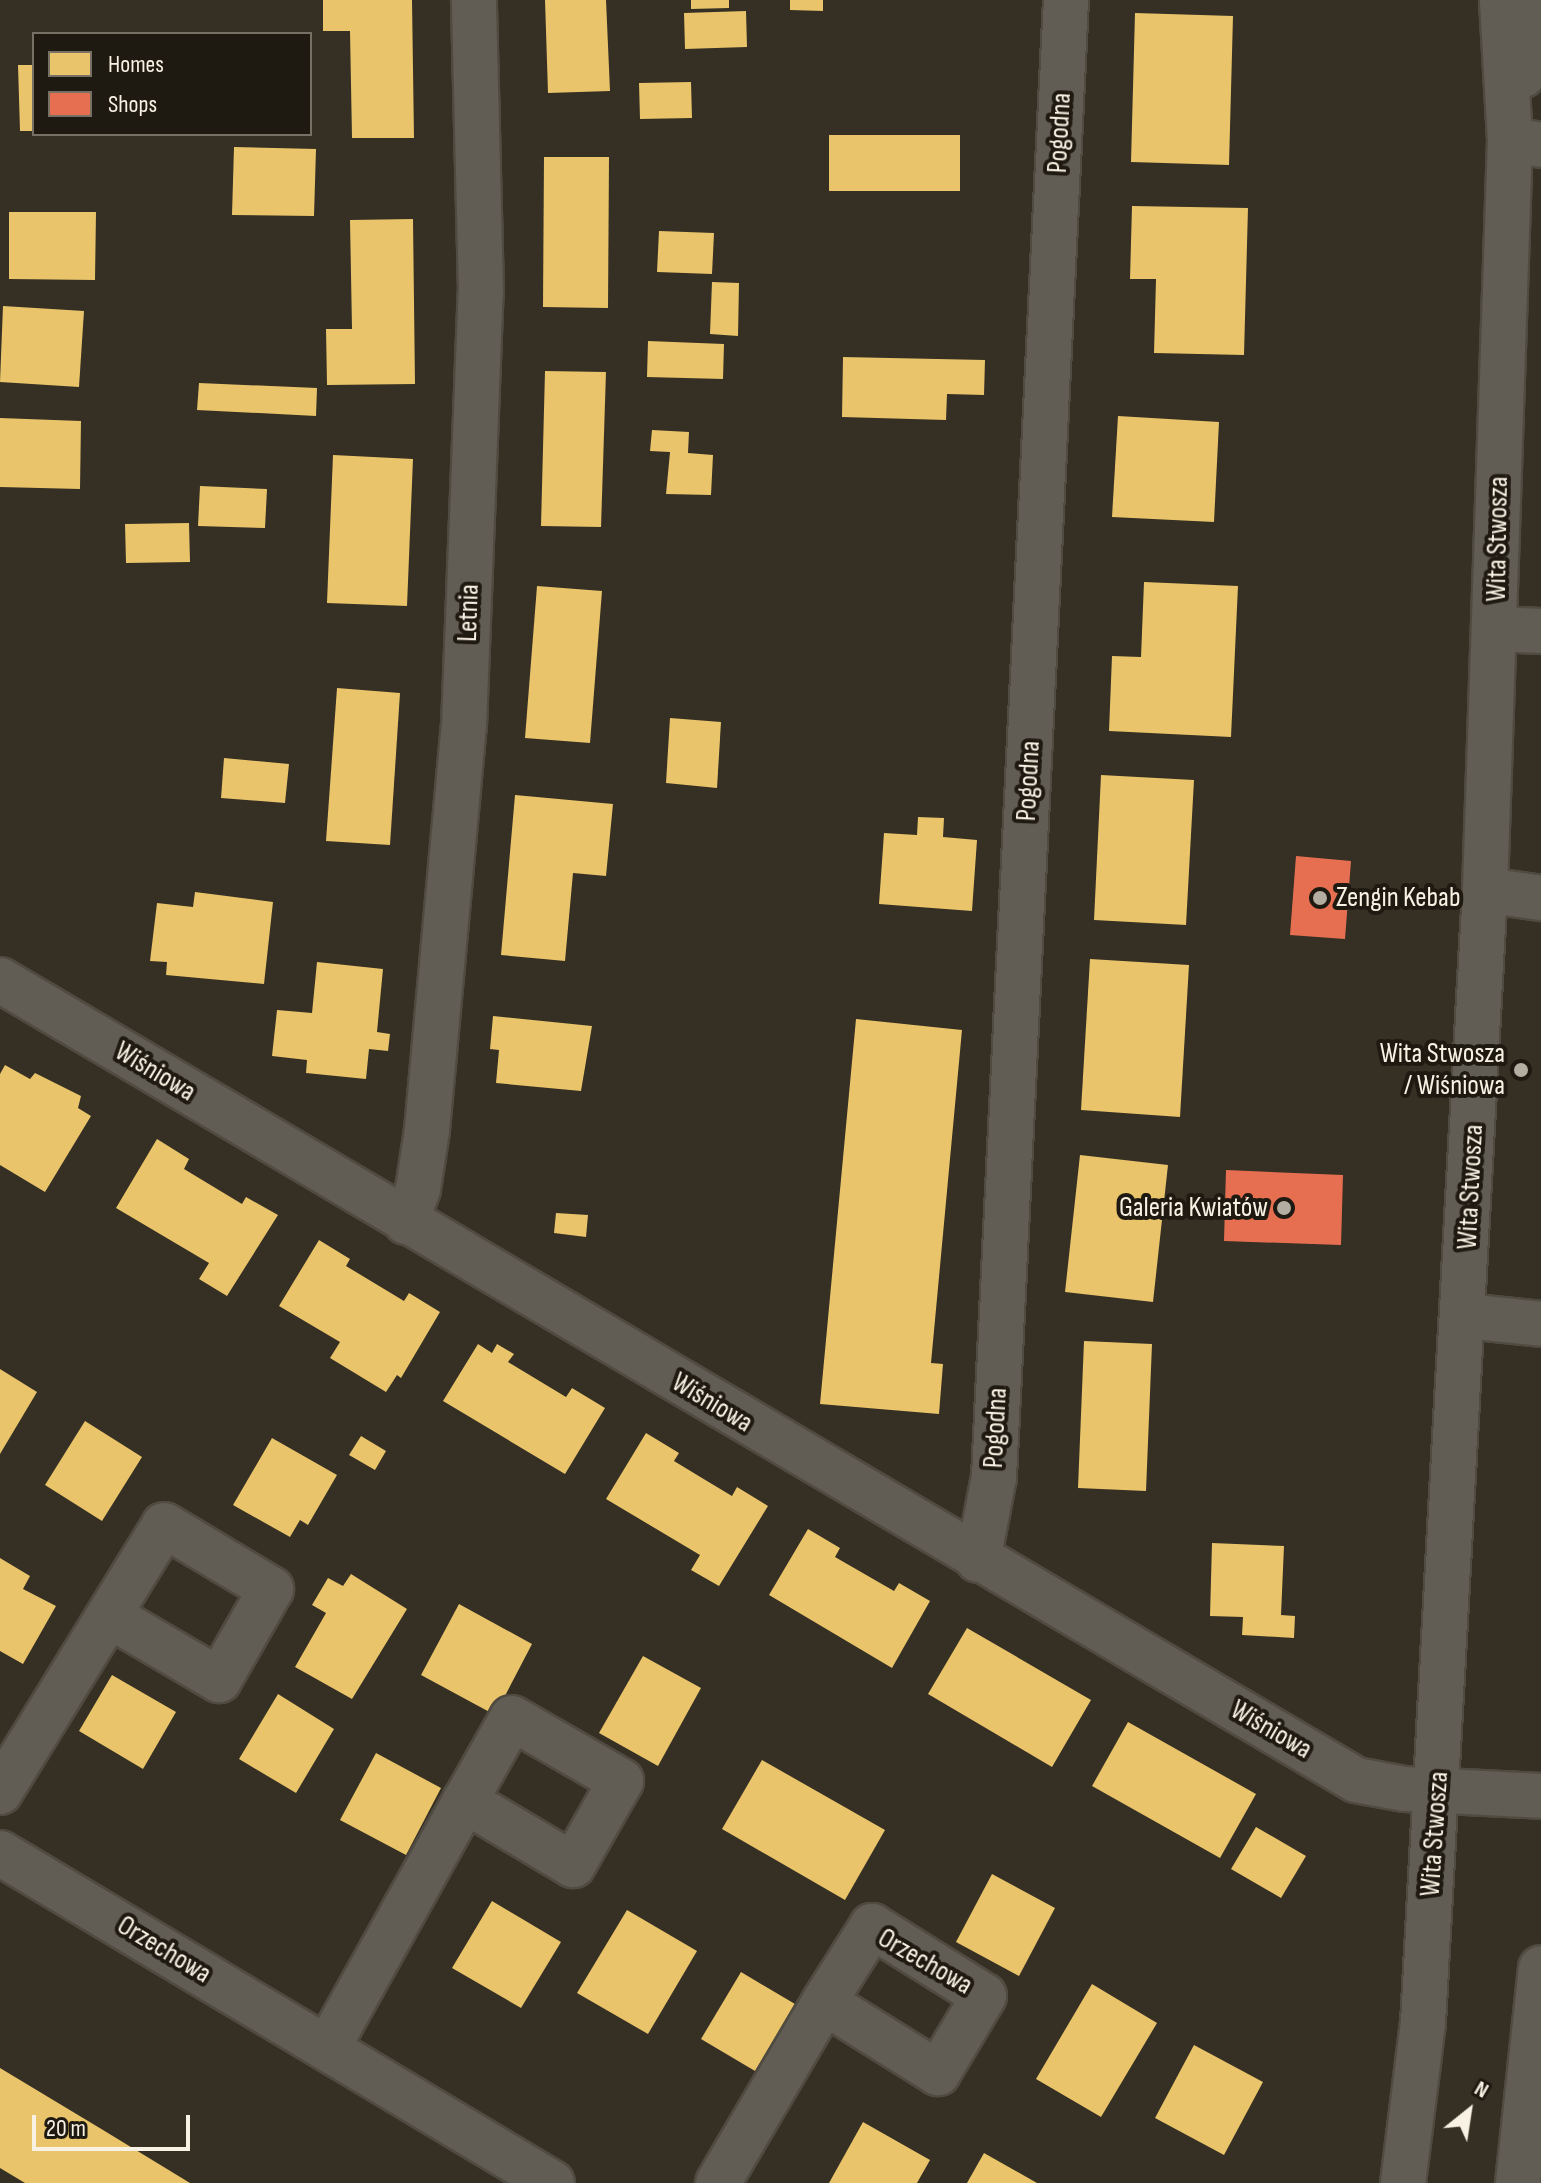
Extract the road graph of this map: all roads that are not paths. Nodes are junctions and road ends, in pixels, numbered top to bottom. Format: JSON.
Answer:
{"nodes":[{"id":1,"x":474,"y":0,"type":"edge"},
{"id":2,"x":1066,"y":0,"type":"edge"},
{"id":3,"x":1502,"y":0,"type":"edge"},
{"id":4,"x":1537,"y":0,"type":"edge"},
{"id":5,"x":1526,"y":143,"type":"edge"},
{"id":6,"x":1495,"y":629,"type":"junction"},
{"id":7,"x":1541,"y":631,"type":"edge"},
{"id":8,"x":1485,"y":890,"type":"junction"},
{"id":9,"x":1541,"y":898,"type":"edge"},
{"id":10,"x":0,"y":980,"type":"edge"},
{"id":11,"x":406,"y":1222,"type":"junction"},
{"id":12,"x":1465,"y":1316,"type":"junction"},
{"id":13,"x":1541,"y":1324,"type":"edge"},
{"id":14,"x":978,"y":1560,"type":"junction"},
{"id":15,"x":110,"y":1616,"type":"dead end"},
{"id":16,"x":1437,"y":1791,"type":"junction"},
{"id":17,"x":0,"y":1792,"type":"edge"},
{"id":18,"x":1541,"y":1796,"type":"edge"},
{"id":19,"x":465,"y":1801,"type":"dead end"},
{"id":20,"x":0,"y":1853,"type":"edge"},
{"id":21,"x":1541,"y":1968,"type":"edge"},
{"id":22,"x":824,"y":2002,"type":"dead end"},
{"id":23,"x":328,"y":2047,"type":"junction"},
{"id":24,"x":552,"y":2183,"type":"edge"},
{"id":25,"x":718,"y":2183,"type":"edge"},
{"id":26,"x":1403,"y":2183,"type":"edge"},
{"id":27,"x":1518,"y":2183,"type":"edge"}],
"edges":[{"from":1,"to":11,"type":"street","name":"Letnia"},
{"from":2,"to":14,"type":"street","name":"Pogodna"},
{"from":3,"to":5,"type":"street","name":"Wita Stwosza"},
{"from":4,"to":5,"type":"street","name":"Wita Stwosza"},
{"from":5,"to":6,"type":"street","name":"Wita Stwosza"},
{"from":6,"to":7,"type":"street"},
{"from":6,"to":8,"type":"street","name":"Wita Stwosza"},
{"from":8,"to":9,"type":"street"},
{"from":8,"to":12,"type":"street","name":"Wita Stwosza"},
{"from":10,"to":11,"type":"street","name":"Wiśniowa"},
{"from":11,"to":14,"type":"street","name":"Wiśniowa"},
{"from":12,"to":13,"type":"street"},
{"from":12,"to":16,"type":"street","name":"Wita Stwosza"},
{"from":14,"to":16,"type":"street","name":"Wiśniowa"},
{"from":15,"to":17,"type":"street"},
{"from":16,"to":18,"type":"street","name":"Wiśniowa"},
{"from":16,"to":26,"type":"street","name":"Wita Stwosza"},
{"from":19,"to":23,"type":"street"},
{"from":20,"to":23,"type":"street","name":"Orzechowa"},
{"from":21,"to":27,"type":"street"},
{"from":22,"to":25,"type":"street"},
{"from":23,"to":24,"type":"street","name":"Orzechowa"}]}
